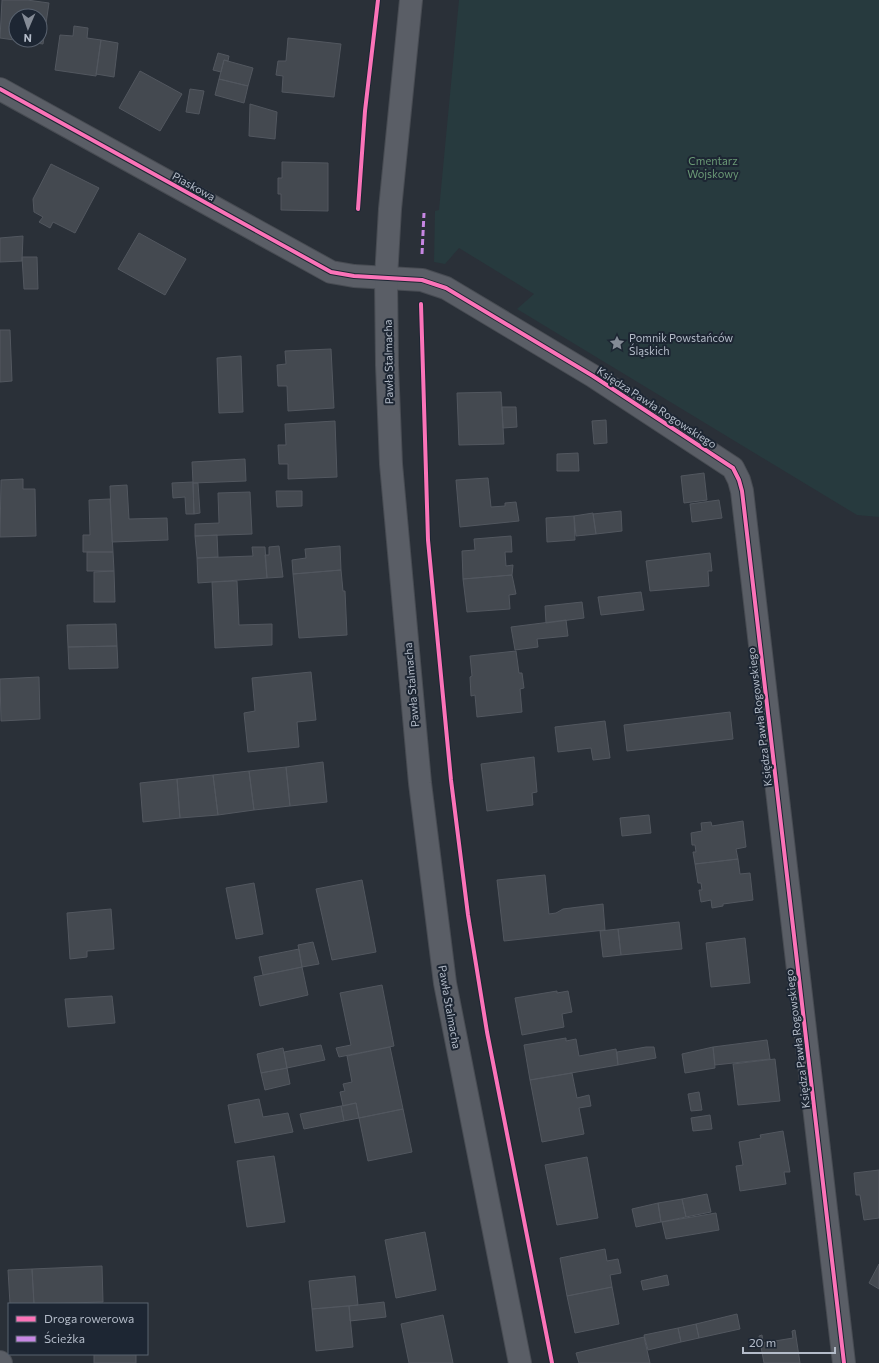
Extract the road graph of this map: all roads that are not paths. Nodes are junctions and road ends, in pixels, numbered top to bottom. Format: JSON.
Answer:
{"nodes":[{"id":1,"x":411,"y":0,"type":"edge"},
{"id":2,"x":0,"y":89,"type":"edge"},
{"id":3,"x":386,"y":278,"type":"junction"},
{"id":4,"x":520,"y":1363,"type":"edge"},
{"id":5,"x":844,"y":1363,"type":"edge"}],
"edges":[{"from":1,"to":3,"type":"street","name":"Pawła Stalmacha"},
{"from":2,"to":3,"type":"street","name":"Piaskowa"},
{"from":3,"to":4,"type":"street","name":"Pawła Stalmacha"},
{"from":3,"to":5,"type":"street","name":"Księdza Pawła Rogowskiego"}]}
